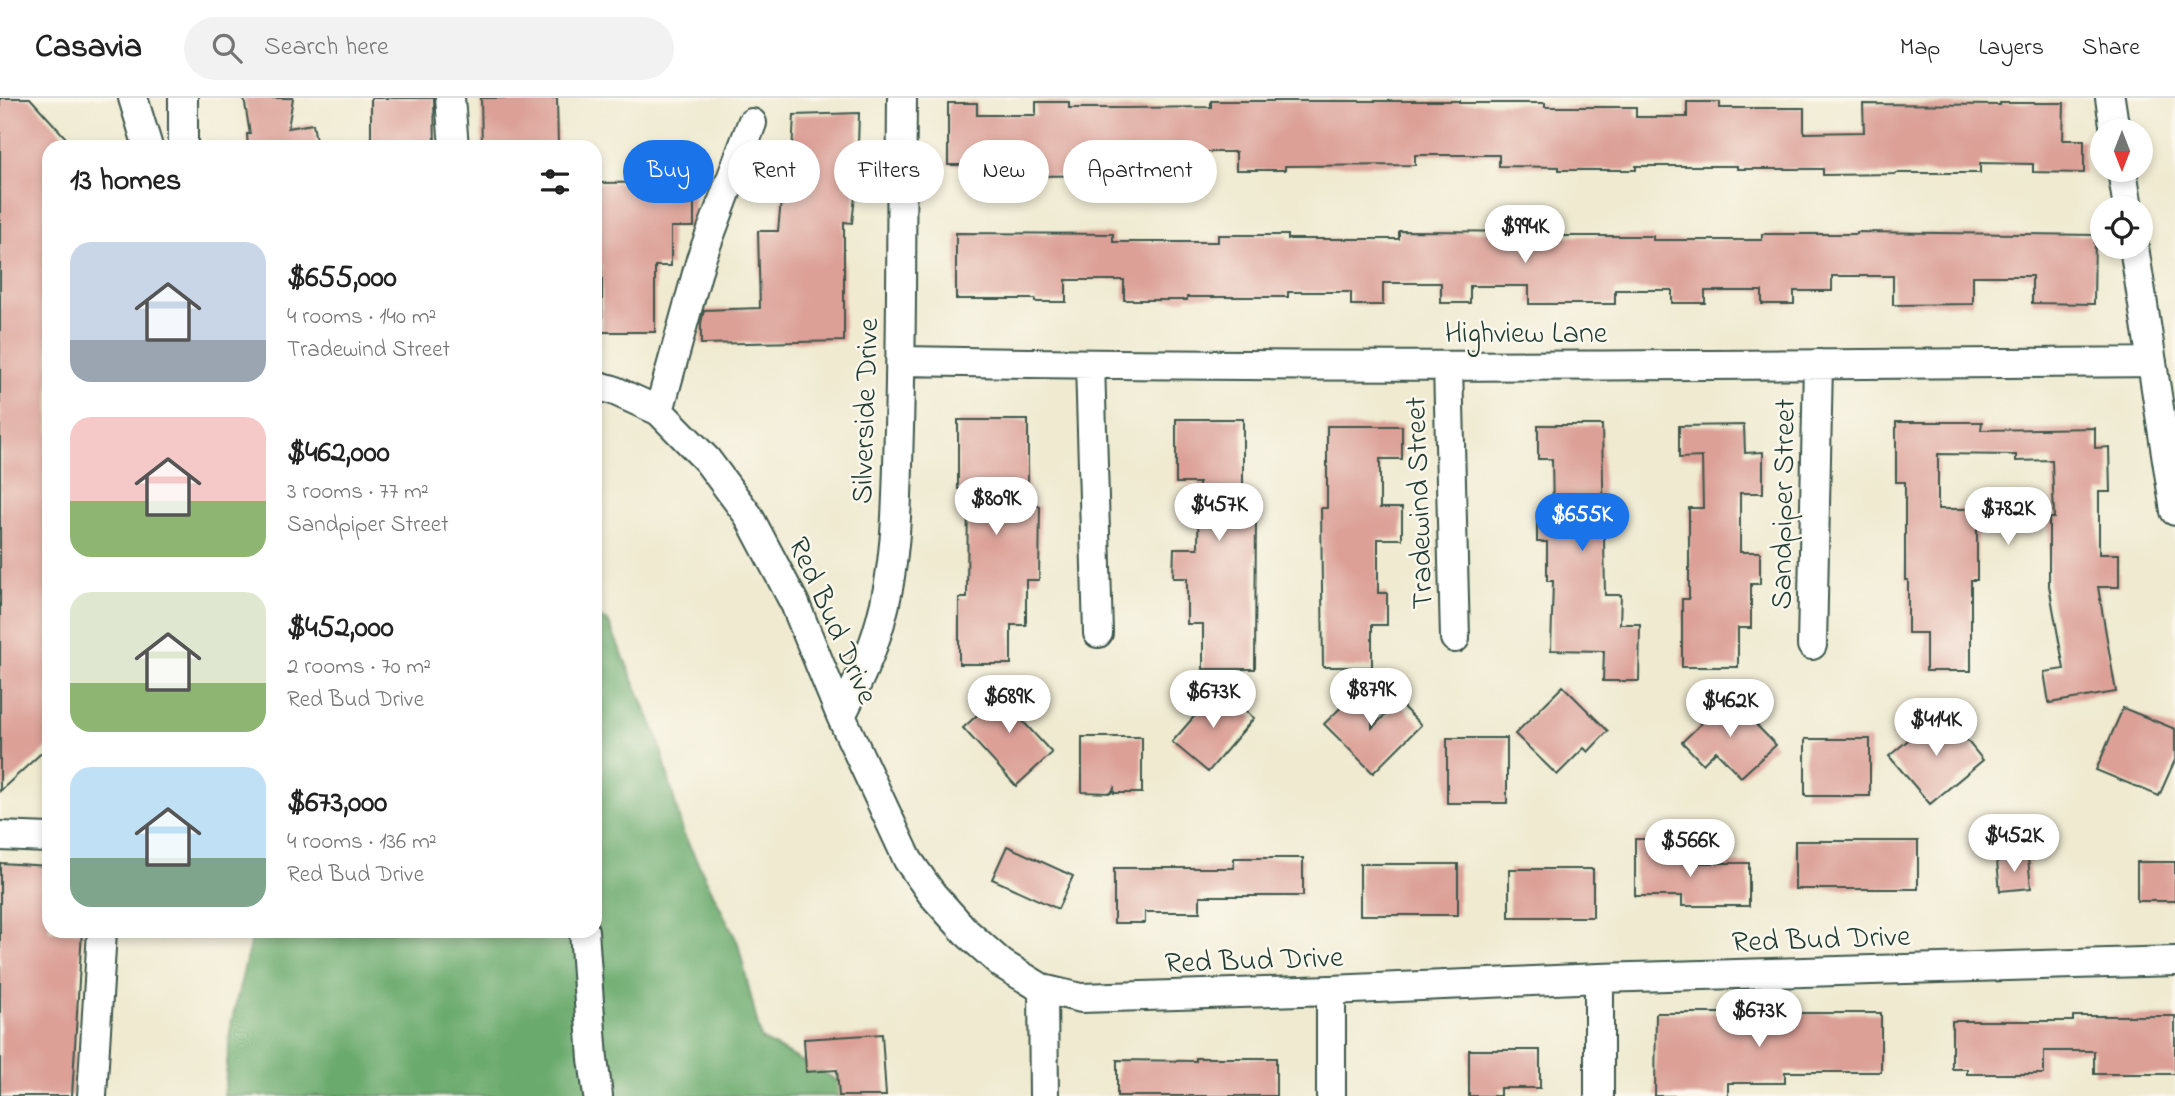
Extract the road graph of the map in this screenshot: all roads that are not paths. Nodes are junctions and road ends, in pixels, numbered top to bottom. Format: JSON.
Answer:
{"nodes":[{"id":1,"x":133,"y":98,"type":"edge"},
{"id":2,"x":183,"y":98,"type":"edge"},
{"id":3,"x":450,"y":98,"type":"edge"},
{"id":4,"x":902,"y":98,"type":"edge"},
{"id":5,"x":2110,"y":98,"type":"edge"},
{"id":6,"x":2113,"y":119,"type":"edge"},
{"id":7,"x":752,"y":123,"type":"dead end"},
{"id":8,"x":146,"y":140,"type":"edge"},
{"id":9,"x":183,"y":140,"type":"edge"},
{"id":10,"x":453,"y":140,"type":"edge"},
{"id":11,"x":2136,"y":259,"type":"edge"},
{"id":12,"x":901,"y":361,"type":"junction"},
{"id":13,"x":2152,"y":362,"type":"junction"},
{"id":14,"x":1090,"y":364,"type":"junction"},
{"id":15,"x":1818,"y":364,"type":"junction"},
{"id":16,"x":1448,"y":366,"type":"junction"},
{"id":17,"x":602,"y":387,"type":"edge"},
{"id":18,"x":659,"y":411,"type":"junction"},
{"id":19,"x":2175,"y":511,"type":"edge"},
{"id":20,"x":1098,"y":633,"type":"dead end"},
{"id":21,"x":1455,"y":638,"type":"dead end"},
{"id":22,"x":1812,"y":645,"type":"dead end"},
{"id":23,"x":841,"y":716,"type":"junction"},
{"id":24,"x":0,"y":836,"type":"edge"},
{"id":25,"x":42,"y":838,"type":"edge"},
{"id":26,"x":102,"y":938,"type":"edge"},
{"id":27,"x":584,"y":938,"type":"edge"},
{"id":28,"x":2175,"y":961,"type":"edge"},
{"id":29,"x":1599,"y":978,"type":"junction"},
{"id":30,"x":1043,"y":989,"type":"junction"},
{"id":31,"x":1331,"y":990,"type":"junction"},
{"id":32,"x":92,"y":1096,"type":"edge"},
{"id":33,"x":598,"y":1096,"type":"edge"},
{"id":34,"x":1044,"y":1096,"type":"edge"},
{"id":35,"x":1331,"y":1096,"type":"edge"},
{"id":36,"x":1599,"y":1096,"type":"edge"}],
"edges":[{"from":1,"to":8,"type":"street"},
{"from":2,"to":9,"type":"street"},
{"from":3,"to":10,"type":"street"},
{"from":4,"to":12,"type":"street","name":"Silverside Drive"},
{"from":5,"to":6,"type":"street"},
{"from":7,"to":18,"type":"street"},
{"from":11,"to":13,"type":"street"},
{"from":12,"to":14,"type":"street","name":"Highview Lane"},
{"from":12,"to":23,"type":"street","name":"Silverside Drive"},
{"from":13,"to":15,"type":"street","name":"Highview Lane"},
{"from":13,"to":19,"type":"street"},
{"from":14,"to":16,"type":"street","name":"Highview Lane"},
{"from":14,"to":20,"type":"street"},
{"from":15,"to":16,"type":"street","name":"Highview Lane"},
{"from":15,"to":22,"type":"street","name":"Sandpiper Street"},
{"from":16,"to":21,"type":"street","name":"Tradewind Street"},
{"from":17,"to":18,"type":"street","name":"Red Bud Drive"},
{"from":18,"to":23,"type":"street","name":"Red Bud Drive"},
{"from":23,"to":30,"type":"street","name":"Red Bud Drive"},
{"from":24,"to":25,"type":"street"},
{"from":26,"to":32,"type":"street"},
{"from":27,"to":33,"type":"street"},
{"from":28,"to":29,"type":"street","name":"Red Bud Drive"},
{"from":29,"to":31,"type":"street","name":"Red Bud Drive"},
{"from":29,"to":36,"type":"street"},
{"from":30,"to":31,"type":"street","name":"Red Bud Drive"},
{"from":30,"to":34,"type":"street"},
{"from":31,"to":35,"type":"street"}]}
